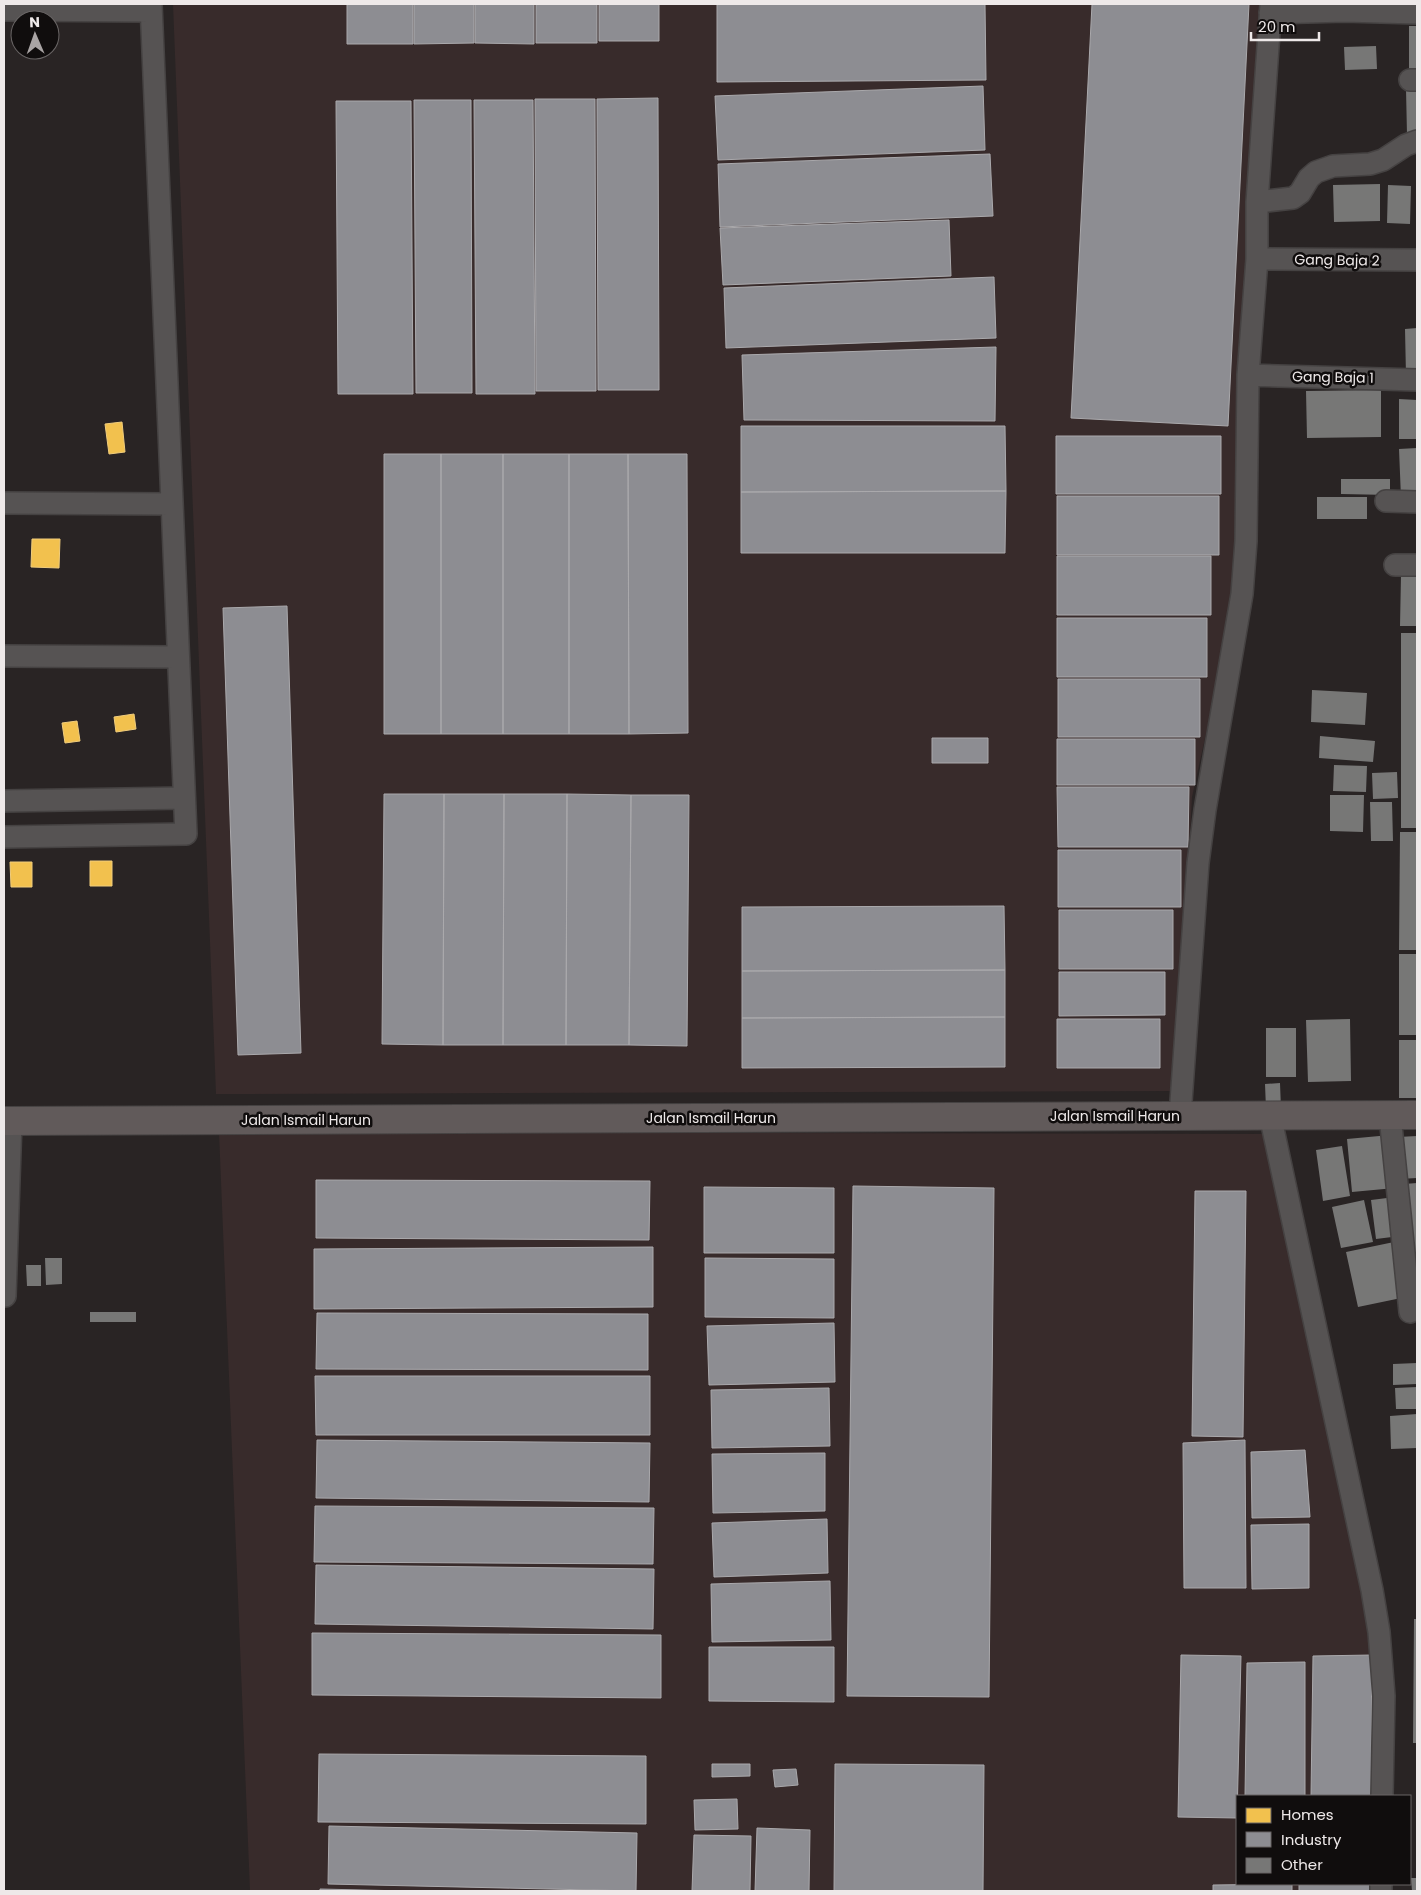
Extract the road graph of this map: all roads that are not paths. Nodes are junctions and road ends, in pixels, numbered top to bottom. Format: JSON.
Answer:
{"nodes":[{"id":1,"x":151,"y":8,"type":"edge"},
{"id":2,"x":1271,"y":9,"type":"edge"},
{"id":3,"x":4,"y":10,"type":"edge"},
{"id":4,"x":1417,"y":13,"type":"edge"},
{"id":5,"x":1417,"y":141,"type":"edge"},
{"id":6,"x":1257,"y":202,"type":"junction"},
{"id":7,"x":1257,"y":259,"type":"junction"},
{"id":8,"x":1417,"y":260,"type":"edge"},
{"id":9,"x":1248,"y":375,"type":"junction"},
{"id":10,"x":1417,"y":380,"type":"edge"},
{"id":11,"x":1386,"y":501,"type":"dead end"},
{"id":12,"x":1417,"y":502,"type":"edge"},
{"id":13,"x":4,"y":503,"type":"edge"},
{"id":14,"x":172,"y":504,"type":"junction"},
{"id":15,"x":1395,"y":565,"type":"dead end"},
{"id":16,"x":1417,"y":565,"type":"edge"},
{"id":17,"x":4,"y":656,"type":"edge"},
{"id":18,"x":178,"y":657,"type":"junction"},
{"id":19,"x":184,"y":798,"type":"junction"},
{"id":20,"x":4,"y":801,"type":"edge"},
{"id":21,"x":4,"y":837,"type":"edge"},
{"id":22,"x":1270,"y":1115,"type":"junction"},
{"id":23,"x":1417,"y":1115,"type":"edge"},
{"id":24,"x":1180,"y":1116,"type":"junction"},
{"id":25,"x":1390,"y":1116,"type":"junction"},
{"id":26,"x":7,"y":1121,"type":"edge"},
{"id":27,"x":5,"y":1296,"type":"edge"},
{"id":28,"x":1410,"y":1312,"type":"dead end"},
{"id":29,"x":1382,"y":1795,"type":"edge"}],
"edges":[{"from":1,"to":3,"type":"street"},
{"from":1,"to":14,"type":"street"},
{"from":2,"to":4,"type":"street"},
{"from":2,"to":6,"type":"street"},
{"from":5,"to":6,"type":"street"},
{"from":6,"to":7,"type":"street"},
{"from":7,"to":8,"type":"street","name":"Gang Baja 2"},
{"from":7,"to":9,"type":"street"},
{"from":9,"to":10,"type":"street","name":"Gang Baja 1"},
{"from":9,"to":24,"type":"street"},
{"from":11,"to":12,"type":"street"},
{"from":13,"to":14,"type":"street"},
{"from":14,"to":18,"type":"street"},
{"from":15,"to":16,"type":"street"},
{"from":17,"to":18,"type":"street"},
{"from":18,"to":19,"type":"street"},
{"from":19,"to":20,"type":"street"},
{"from":19,"to":21,"type":"street"},
{"from":22,"to":24,"type":"street","name":"Jalan Ismail Harun"},
{"from":22,"to":25,"type":"street","name":"Jalan Ismail Harun"},
{"from":22,"to":29,"type":"street"},
{"from":23,"to":25,"type":"street","name":"Jalan Ismail Harun"},
{"from":24,"to":26,"type":"street","name":"Jalan Ismail Harun"},
{"from":25,"to":28,"type":"street"},
{"from":26,"to":27,"type":"street"}]}
